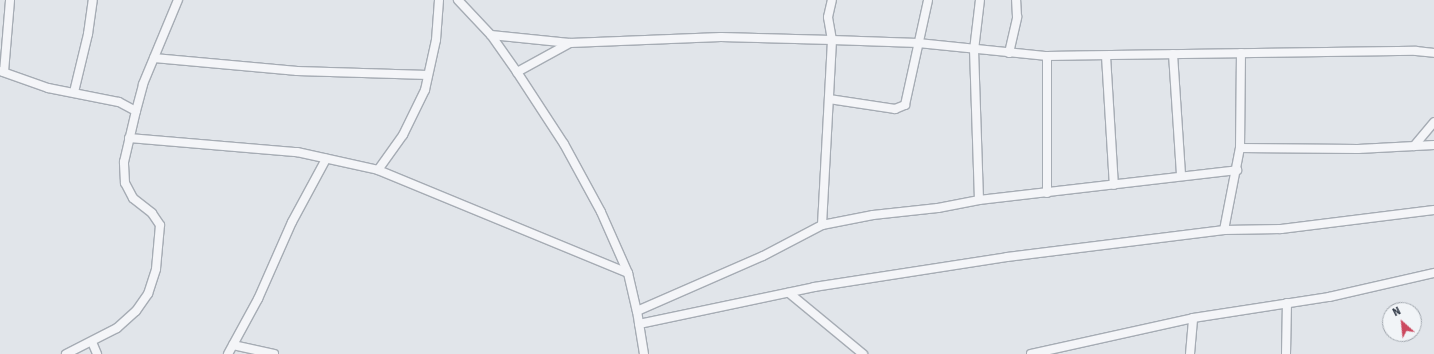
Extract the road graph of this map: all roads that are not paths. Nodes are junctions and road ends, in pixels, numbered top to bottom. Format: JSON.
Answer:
{"nodes":[{"id":1,"x":10,"y":0,"type":"edge"},
{"id":2,"x":93,"y":0,"type":"edge"},
{"id":3,"x":178,"y":0,"type":"edge"},
{"id":4,"x":439,"y":0,"type":"edge"},
{"id":5,"x":458,"y":0,"type":"edge"},
{"id":6,"x":832,"y":0,"type":"edge"},
{"id":7,"x":928,"y":0,"type":"edge"},
{"id":8,"x":980,"y":0,"type":"edge"},
{"id":9,"x":1016,"y":0,"type":"edge"},
{"id":10,"x":491,"y":35,"type":"junction"},
{"id":11,"x":832,"y":40,"type":"junction"},
{"id":12,"x":570,"y":43,"type":"junction"},
{"id":13,"x":918,"y":43,"type":"junction"},
{"id":14,"x":974,"y":50,"type":"junction"},
{"id":15,"x":1009,"y":53,"type":"junction"},
{"id":16,"x":1241,"y":53,"type":"junction"},
{"id":17,"x":1434,"y":53,"type":"edge"},
{"id":18,"x":1173,"y":54,"type":"junction"},
{"id":19,"x":1047,"y":56,"type":"junction"},
{"id":20,"x":1106,"y":56,"type":"junction"},
{"id":21,"x":154,"y":58,"type":"junction"},
{"id":22,"x":2,"y":71,"type":"edge"},
{"id":23,"x":517,"y":72,"type":"junction"},
{"id":24,"x":428,"y":75,"type":"junction"},
{"id":25,"x":74,"y":92,"type":"junction"},
{"id":26,"x":829,"y":99,"type":"junction"},
{"id":27,"x":136,"y":111,"type":"junction"},
{"id":28,"x":1434,"y":122,"type":"edge"},
{"id":29,"x":129,"y":138,"type":"junction"},
{"id":30,"x":1434,"y":145,"type":"edge"},
{"id":31,"x":1414,"y":146,"type":"junction"},
{"id":32,"x":1240,"y":148,"type":"junction"},
{"id":33,"x":326,"y":159,"type":"junction"},
{"id":34,"x":378,"y":170,"type":"junction"},
{"id":35,"x":1237,"y":170,"type":"junction"},
{"id":36,"x":1181,"y":176,"type":"junction"},
{"id":37,"x":1114,"y":185,"type":"junction"},
{"id":38,"x":1047,"y":193,"type":"junction"},
{"id":39,"x":979,"y":200,"type":"junction"},
{"id":40,"x":1434,"y":210,"type":"edge"},
{"id":41,"x":822,"y":225,"type":"junction"},
{"id":42,"x":1224,"y":230,"type":"junction"},
{"id":43,"x":628,"y":273,"type":"junction"},
{"id":44,"x":1434,"y":273,"type":"edge"},
{"id":45,"x":789,"y":293,"type":"junction"},
{"id":46,"x":1287,"y":303,"type":"junction"},
{"id":47,"x":637,"y":312,"type":"junction"},
{"id":48,"x":1193,"y":318,"type":"junction"},
{"id":49,"x":639,"y":324,"type":"junction"},
{"id":50,"x":92,"y":342,"type":"junction"},
{"id":51,"x":233,"y":345,"type":"junction"},
{"id":52,"x":66,"y":354,"type":"edge"},
{"id":53,"x":97,"y":354,"type":"edge"},
{"id":54,"x":228,"y":354,"type":"edge"},
{"id":55,"x":274,"y":354,"type":"edge"},
{"id":56,"x":644,"y":354,"type":"edge"},
{"id":57,"x":863,"y":354,"type":"edge"},
{"id":58,"x":1031,"y":354,"type":"edge"},
{"id":59,"x":1190,"y":354,"type":"edge"},
{"id":60,"x":1286,"y":354,"type":"edge"}],
"edges":[{"from":1,"to":22,"type":"street"},
{"from":2,"to":25,"type":"street"},
{"from":3,"to":21,"type":"street"},
{"from":4,"to":24,"type":"street"},
{"from":5,"to":10,"type":"street"},
{"from":6,"to":11,"type":"street"},
{"from":7,"to":13,"type":"street"},
{"from":8,"to":14,"type":"street"},
{"from":9,"to":15,"type":"street"},
{"from":10,"to":12,"type":"street"},
{"from":10,"to":23,"type":"street"},
{"from":11,"to":12,"type":"street"},
{"from":11,"to":13,"type":"street"},
{"from":11,"to":26,"type":"street"},
{"from":12,"to":23,"type":"street"},
{"from":13,"to":14,"type":"street"},
{"from":13,"to":26,"type":"street"},
{"from":14,"to":15,"type":"street"},
{"from":14,"to":39,"type":"street"},
{"from":15,"to":19,"type":"street"},
{"from":16,"to":17,"type":"street"},
{"from":16,"to":18,"type":"street"},
{"from":16,"to":32,"type":"street"},
{"from":18,"to":20,"type":"street"},
{"from":18,"to":36,"type":"street"},
{"from":19,"to":20,"type":"street"},
{"from":19,"to":38,"type":"street"},
{"from":20,"to":37,"type":"street"},
{"from":21,"to":24,"type":"street"},
{"from":21,"to":27,"type":"street"},
{"from":22,"to":25,"type":"street"},
{"from":23,"to":43,"type":"street"},
{"from":24,"to":34,"type":"street"},
{"from":25,"to":27,"type":"street"},
{"from":26,"to":41,"type":"street"},
{"from":27,"to":29,"type":"street"},
{"from":28,"to":31,"type":"street"},
{"from":29,"to":33,"type":"street"},
{"from":29,"to":50,"type":"street"},
{"from":30,"to":31,"type":"street"},
{"from":31,"to":32,"type":"street"},
{"from":32,"to":35,"type":"street"},
{"from":33,"to":34,"type":"street"},
{"from":33,"to":51,"type":"street"},
{"from":34,"to":43,"type":"street"},
{"from":35,"to":36,"type":"street"},
{"from":35,"to":42,"type":"street"},
{"from":36,"to":37,"type":"street"},
{"from":37,"to":38,"type":"street"},
{"from":38,"to":39,"type":"street"},
{"from":39,"to":41,"type":"street"},
{"from":40,"to":42,"type":"street"},
{"from":41,"to":47,"type":"street"},
{"from":42,"to":45,"type":"street"},
{"from":43,"to":47,"type":"street"},
{"from":44,"to":46,"type":"street"},
{"from":45,"to":49,"type":"street"},
{"from":45,"to":57,"type":"street"},
{"from":46,"to":48,"type":"street"},
{"from":46,"to":60,"type":"street"},
{"from":47,"to":49,"type":"street"},
{"from":48,"to":58,"type":"street"},
{"from":48,"to":59,"type":"street"},
{"from":49,"to":56,"type":"street"},
{"from":50,"to":52,"type":"street"},
{"from":50,"to":53,"type":"street"},
{"from":51,"to":54,"type":"street"},
{"from":51,"to":55,"type":"street"}]}
